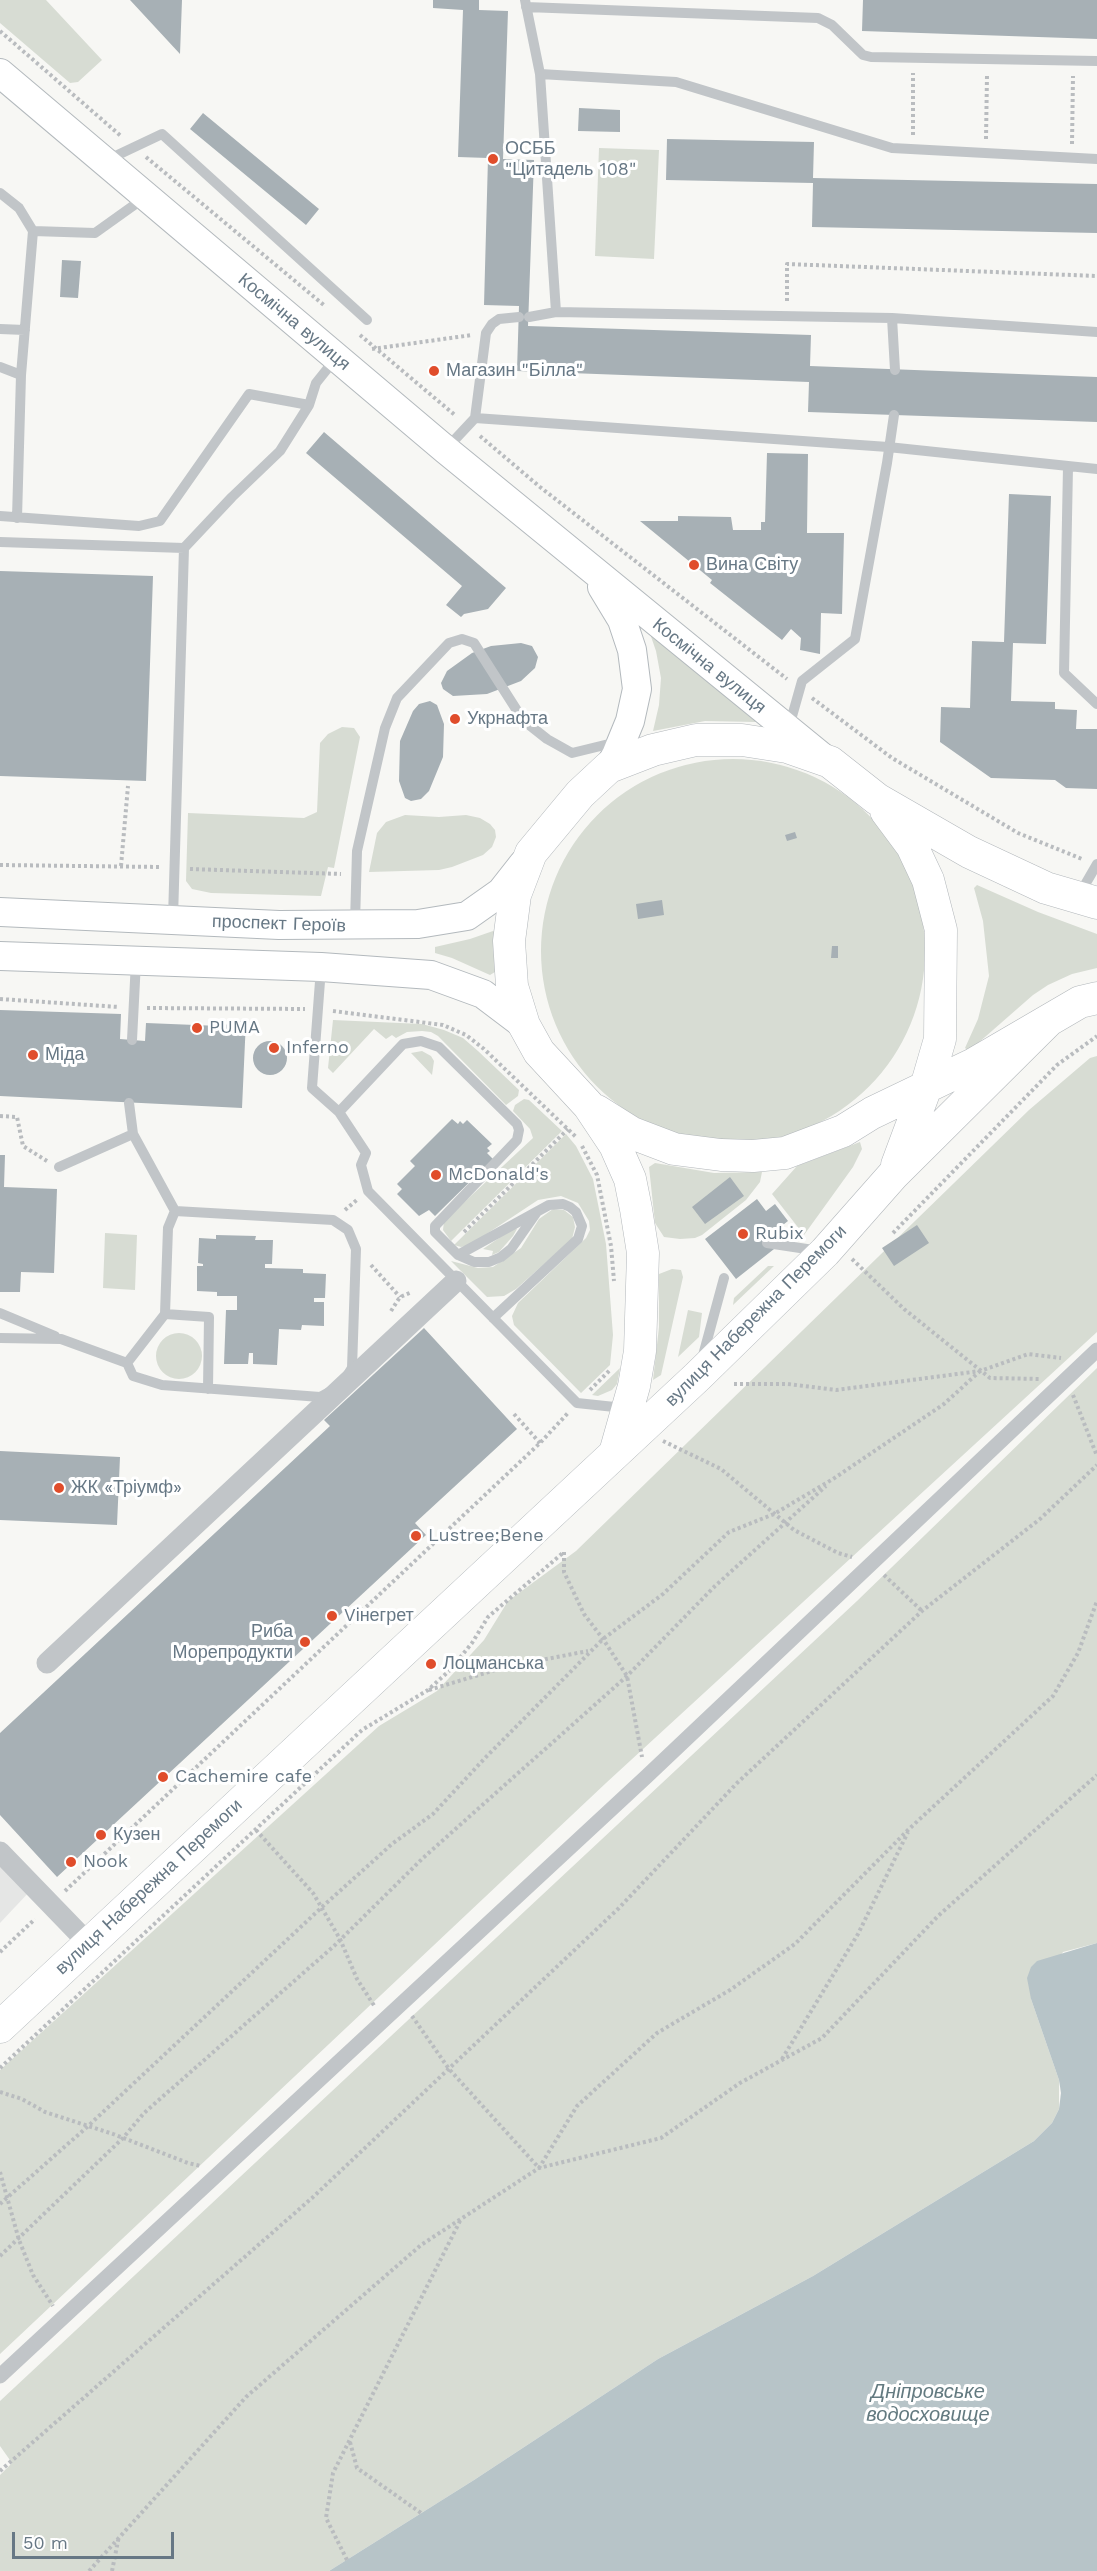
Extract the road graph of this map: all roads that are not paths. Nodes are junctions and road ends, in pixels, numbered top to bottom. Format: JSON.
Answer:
{"nodes":[{"id":1,"x":525,"y":4,"type":"edge"},
{"id":2,"x":1097,"y":61,"type":"edge"},
{"id":3,"x":0,"y":73,"type":"edge"},
{"id":4,"x":540,"y":74,"type":"junction"},
{"id":5,"x":1097,"y":159,"type":"edge"},
{"id":6,"x":104,"y":161,"type":"junction"},
{"id":7,"x":0,"y":193,"type":"edge"},
{"id":8,"x":146,"y":197,"type":"junction"},
{"id":9,"x":33,"y":231,"type":"junction"},
{"id":10,"x":556,"y":312,"type":"junction"},
{"id":11,"x":892,"y":318,"type":"junction"},
{"id":12,"x":367,"y":320,"type":"dead end"},
{"id":13,"x":0,"y":329,"type":"edge"},
{"id":14,"x":25,"y":330,"type":"junction"},
{"id":15,"x":1097,"y":332,"type":"edge"},
{"id":16,"x":337,"y":357,"type":"junction"},
{"id":17,"x":0,"y":367,"type":"edge"},
{"id":18,"x":895,"y":370,"type":"dead end"},
{"id":19,"x":21,"y":375,"type":"junction"},
{"id":20,"x":309,"y":405,"type":"junction"},
{"id":21,"x":894,"y":415,"type":"dead end"},
{"id":22,"x":471,"y":422,"type":"junction"},
{"id":23,"x":888,"y":447,"type":"junction"},
{"id":24,"x":446,"y":450,"type":"junction"},
{"id":25,"x":1068,"y":467,"type":"junction"},
{"id":26,"x":1097,"y":470,"type":"edge"},
{"id":27,"x":0,"y":516,"type":"edge"},
{"id":28,"x":17,"y":518,"type":"junction"},
{"id":29,"x":0,"y":542,"type":"edge"},
{"id":30,"x":184,"y":548,"type":"junction"},
{"id":31,"x":590,"y":568,"type":"junction"},
{"id":32,"x":1097,"y":704,"type":"edge"},
{"id":33,"x":788,"y":730,"type":"junction"},
{"id":34,"x":616,"y":754,"type":"junction"},
{"id":35,"x":830,"y":762,"type":"junction"},
{"id":36,"x":877,"y":799,"type":"junction"},
{"id":37,"x":531,"y":852,"type":"junction"},
{"id":38,"x":1097,"y":865,"type":"edge"},
{"id":39,"x":1087,"y":900,"type":"edge"},
{"id":40,"x":0,"y":912,"type":"edge"},
{"id":41,"x":172,"y":920,"type":"junction"},
{"id":42,"x":355,"y":926,"type":"junction"},
{"id":43,"x":0,"y":956,"type":"edge"},
{"id":44,"x":136,"y":961,"type":"junction"},
{"id":45,"x":321,"y":967,"type":"junction"},
{"id":46,"x":941,"y":979,"type":"junction"},
{"id":47,"x":1097,"y":998,"type":"edge"},
{"id":48,"x":1048,"y":1021,"type":"junction"},
{"id":49,"x":524,"y":1025,"type":"junction"},
{"id":50,"x":132,"y":1040,"type":"dead end"},
{"id":51,"x":926,"y":1087,"type":"junction"},
{"id":52,"x":129,"y":1103,"type":"dead end"},
{"id":53,"x":589,"y":1106,"type":"junction"},
{"id":54,"x":339,"y":1112,"type":"junction"},
{"id":55,"x":872,"y":1113,"type":"junction"},
{"id":56,"x":133,"y":1134,"type":"junction"},
{"id":57,"x":58,"y":1167,"type":"road end"},
{"id":58,"x":893,"y":1175,"type":"junction"},
{"id":59,"x":539,"y":1209,"type":"junction"},
{"id":60,"x":175,"y":1211,"type":"junction"},
{"id":61,"x":767,"y":1243,"type":"dead end"},
{"id":62,"x":831,"y":1246,"type":"junction"},
{"id":63,"x":453,"y":1251,"type":"junction"},
{"id":64,"x":724,"y":1278,"type":"dead end"},
{"id":65,"x":456,"y":1281,"type":"junction"},
{"id":66,"x":0,"y":1313,"type":"edge"},
{"id":67,"x":165,"y":1314,"type":"junction"},
{"id":68,"x":493,"y":1318,"type":"junction"},
{"id":69,"x":0,"y":1338,"type":"edge"},
{"id":70,"x":61,"y":1339,"type":"junction"},
{"id":71,"x":1091,"y":1356,"type":"edge"},
{"id":72,"x":127,"y":1363,"type":"junction"},
{"id":73,"x":697,"y":1377,"type":"junction"},
{"id":74,"x":208,"y":1389,"type":"junction"},
{"id":75,"x":635,"y":1418,"type":"junction"},
{"id":76,"x":47,"y":1663,"type":"dead end"},
{"id":77,"x":0,"y":1852,"type":"edge"},
{"id":78,"x":89,"y":1944,"type":"junction"},
{"id":79,"x":0,"y":2027,"type":"edge"},
{"id":80,"x":0,"y":2376,"type":"edge"}],
"edges":[{"from":1,"to":2,"type":"lane"},
{"from":1,"to":4,"type":"lane"},
{"from":3,"to":6,"type":"main road","name":"Космічна вулиця"},
{"from":4,"to":5,"type":"lane"},
{"from":4,"to":10,"type":"lane"},
{"from":6,"to":8,"type":"main road","name":"Космічна вулиця"},
{"from":6,"to":12,"type":"lane"},
{"from":7,"to":9,"type":"lane"},
{"from":8,"to":9,"type":"lane"},
{"from":8,"to":16,"type":"main road","name":"Космічна вулиця"},
{"from":9,"to":14,"type":"lane"},
{"from":10,"to":11,"type":"lane"},
{"from":10,"to":22,"type":"lane"},
{"from":11,"to":15,"type":"lane"},
{"from":11,"to":18,"type":"lane"},
{"from":13,"to":14,"type":"lane"},
{"from":14,"to":19,"type":"lane"},
{"from":16,"to":20,"type":"lane"},
{"from":16,"to":24,"type":"main road","name":"Космічна вулиця"},
{"from":17,"to":19,"type":"lane"},
{"from":19,"to":28,"type":"lane"},
{"from":20,"to":28,"type":"lane"},
{"from":20,"to":30,"type":"lane"},
{"from":21,"to":23,"type":"lane"},
{"from":22,"to":23,"type":"lane"},
{"from":22,"to":24,"type":"lane"},
{"from":23,"to":25,"type":"lane"},
{"from":23,"to":33,"type":"lane"},
{"from":24,"to":31,"type":"main road","name":"Космічна вулиця"},
{"from":25,"to":26,"type":"lane"},
{"from":25,"to":32,"type":"lane"},
{"from":27,"to":28,"type":"lane"},
{"from":29,"to":30,"type":"lane"},
{"from":30,"to":41,"type":"lane"},
{"from":31,"to":33,"type":"main road","name":"Космічна вулиця"},
{"from":31,"to":34,"type":"main road","name":"Космічна вулиця"},
{"from":33,"to":35,"type":"main road","name":"Космічна вулиця"},
{"from":34,"to":35,"type":"main road","name":"вулиця Набережна Перемоги"},
{"from":34,"to":37,"type":"main road","name":"вулиця Набережна Перемоги"},
{"from":34,"to":42,"type":"lane"},
{"from":35,"to":36,"type":"main road","name":"вулиця Набережна Перемоги"},
{"from":36,"to":39,"type":"main road","name":"вулиця Набережна Перемоги"},
{"from":36,"to":46,"type":"main road","name":"вулиця Набережна Перемоги"},
{"from":37,"to":42,"type":"main road","name":"проспект Героїв"},
{"from":37,"to":49,"type":"main road","name":"вулиця Набережна Перемоги"},
{"from":38,"to":39,"type":"lane"},
{"from":40,"to":41,"type":"main road","name":"проспект Героїв"},
{"from":41,"to":42,"type":"main road","name":"проспект Героїв"},
{"from":43,"to":44,"type":"main road"},
{"from":44,"to":45,"type":"main road"},
{"from":44,"to":50,"type":"lane"},
{"from":45,"to":49,"type":"main road"},
{"from":45,"to":54,"type":"lane"},
{"from":46,"to":51,"type":"main road","name":"вулиця Набережна Перемоги"},
{"from":46,"to":55,"type":"main road","name":"вулиця Набережна Перемоги"},
{"from":47,"to":48,"type":"main road","name":"вулиця Набережна Перемоги"},
{"from":48,"to":51,"type":"main road","name":"вулиця Набережна Перемоги"},
{"from":48,"to":58,"type":"main road","name":"вулиця Набережна Перемоги"},
{"from":49,"to":53,"type":"main road","name":"вулиця Набережна Перемоги"},
{"from":51,"to":55,"type":"main road","name":"вулиця Набережна Перемоги"},
{"from":51,"to":58,"type":"main road","name":"вулиця Набережна Перемоги"},
{"from":52,"to":56,"type":"lane"},
{"from":53,"to":55,"type":"main road","name":"вулиця Набережна Перемоги"},
{"from":53,"to":75,"type":"main road","name":"вулиця Набережна Перемоги"},
{"from":54,"to":63,"type":"lane"},
{"from":54,"to":65,"type":"lane"},
{"from":56,"to":57,"type":"lane"},
{"from":56,"to":60,"type":"lane"},
{"from":58,"to":62,"type":"main road","name":"вулиця Набережна Перемоги"},
{"from":59,"to":63,"type":"lane"},
{"from":59,"to":63,"type":"lane"},
{"from":59,"to":68,"type":"lane"},
{"from":60,"to":67,"type":"lane"},
{"from":60,"to":74,"type":"lane"},
{"from":61,"to":62,"type":"lane"},
{"from":62,"to":73,"type":"main road","name":"вулиця Набережна Перемоги"},
{"from":64,"to":73,"type":"lane"},
{"from":65,"to":68,"type":"lane"},
{"from":65,"to":76,"type":"street"},
{"from":66,"to":70,"type":"lane"},
{"from":67,"to":72,"type":"lane"},
{"from":67,"to":74,"type":"lane"},
{"from":68,"to":75,"type":"lane"},
{"from":69,"to":70,"type":"lane"},
{"from":70,"to":72,"type":"lane"},
{"from":71,"to":80,"type":"street"},
{"from":72,"to":74,"type":"lane"},
{"from":73,"to":75,"type":"main road","name":"вулиця Набережна Перемоги"},
{"from":75,"to":78,"type":"main road","name":"вулиця Набережна Перемоги"},
{"from":77,"to":78,"type":"street"},
{"from":78,"to":79,"type":"main road","name":"вулиця Набережна Перемоги"}]}
